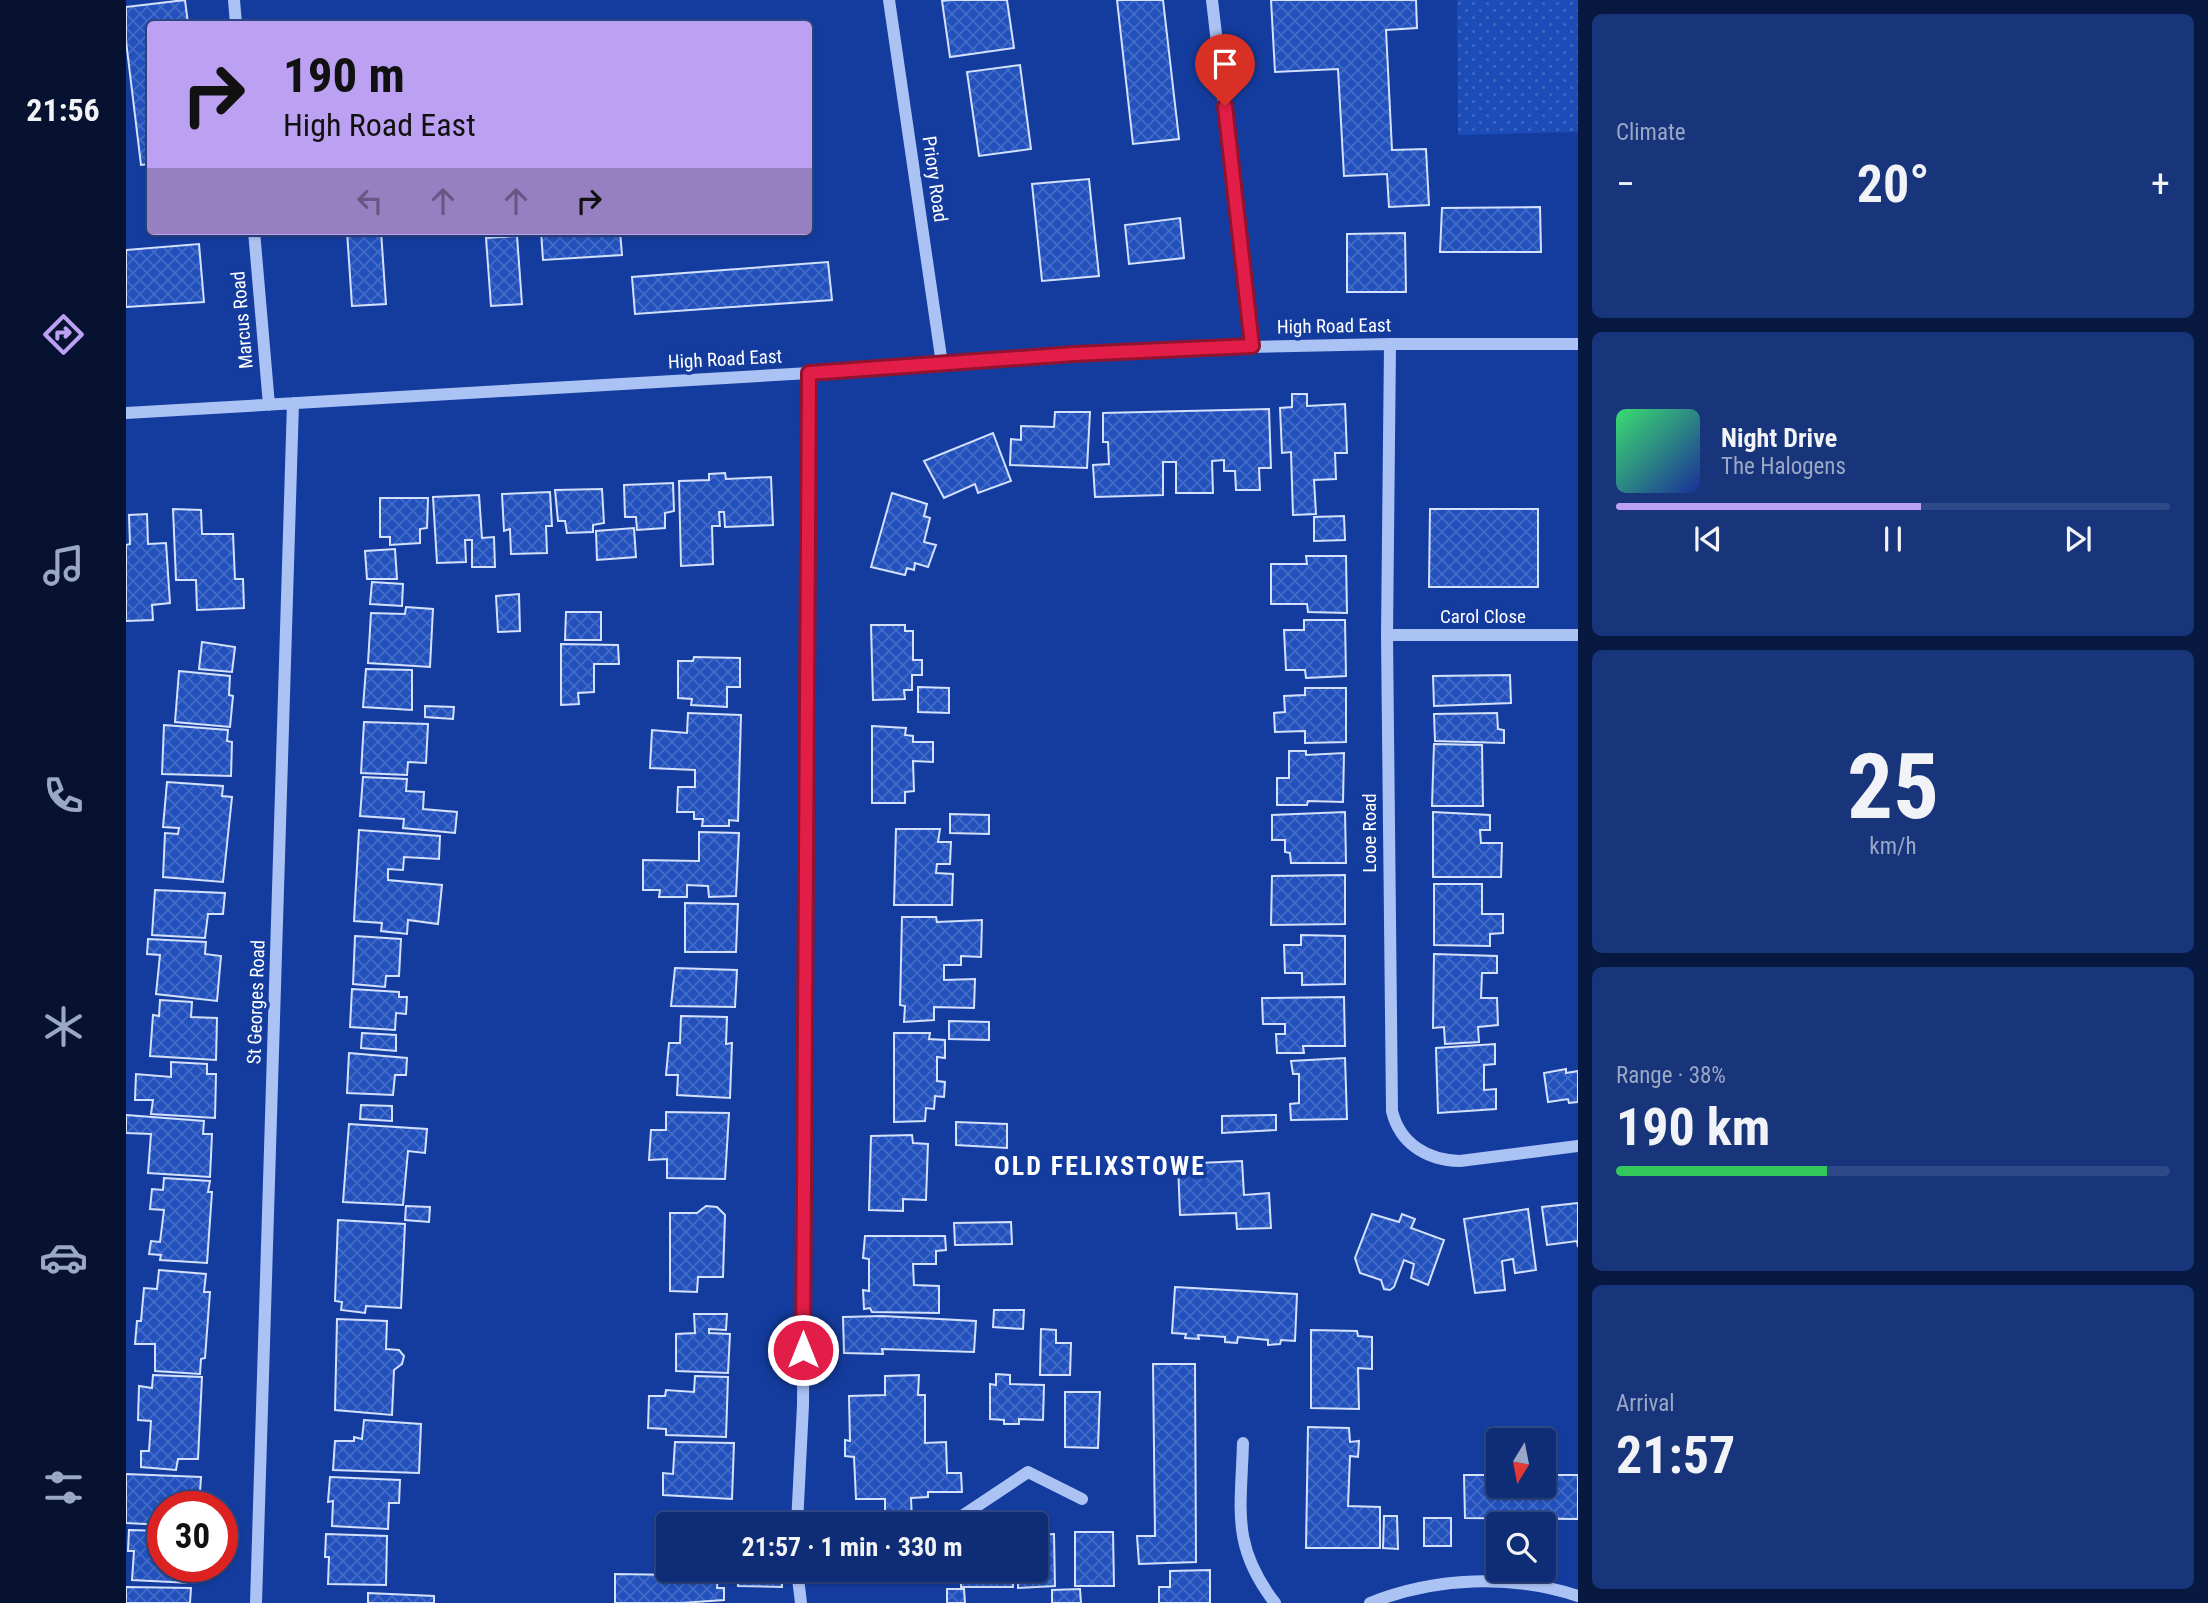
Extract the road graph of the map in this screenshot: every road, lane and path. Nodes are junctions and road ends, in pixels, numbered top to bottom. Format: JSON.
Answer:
{"nodes":[{"id":1,"x":234,"y":0,"type":"edge"},
{"id":2,"x":889,"y":0,"type":"edge"},
{"id":3,"x":1212,"y":0,"type":"edge"},
{"id":4,"x":236,"y":21,"type":"edge"},
{"id":5,"x":254,"y":235,"type":"edge"},
{"id":6,"x":1390,"y":344,"type":"junction"},
{"id":7,"x":1578,"y":344,"type":"edge"},
{"id":8,"x":1252,"y":346,"type":"junction"},
{"id":9,"x":942,"y":363,"type":"junction"},
{"id":10,"x":809,"y":373,"type":"junction"},
{"id":11,"x":293,"y":403,"type":"junction"},
{"id":12,"x":269,"y":405,"type":"junction"},
{"id":13,"x":126,"y":412,"type":"edge"},
{"id":14,"x":1387,"y":635,"type":"junction"},
{"id":15,"x":1578,"y":635,"type":"edge"},
{"id":16,"x":1578,"y":1146,"type":"edge"},
{"id":17,"x":1243,"y":1443,"type":"dead end"},
{"id":18,"x":1082,"y":1499,"type":"dead end"},
{"id":19,"x":798,"y":1512,"type":"edge"},
{"id":20,"x":968,"y":1512,"type":"edge"},
{"id":21,"x":798,"y":1582,"type":"edge"},
{"id":22,"x":1578,"y":1596,"type":"edge"},
{"id":23,"x":256,"y":1603,"type":"edge"},
{"id":24,"x":801,"y":1603,"type":"edge"},
{"id":25,"x":1275,"y":1603,"type":"edge"},
{"id":26,"x":1370,"y":1603,"type":"edge"}],
"edges":[{"from":1,"to":4,"type":"street"},
{"from":2,"to":9,"type":"street","name":"Priory Road"},
{"from":3,"to":8,"type":"street"},
{"from":5,"to":12,"type":"street","name":"Marcus Road"},
{"from":6,"to":7,"type":"street","name":"High Road East"},
{"from":6,"to":8,"type":"street","name":"High Road East"},
{"from":6,"to":14,"type":"street","name":"Looe Road"},
{"from":8,"to":9,"type":"street","name":"High Road East"},
{"from":9,"to":10,"type":"street","name":"High Road East"},
{"from":10,"to":11,"type":"street","name":"High Road East"},
{"from":10,"to":19,"type":"street"},
{"from":11,"to":12,"type":"street","name":"High Road East"},
{"from":11,"to":23,"type":"street","name":"St Georges Road"},
{"from":12,"to":13,"type":"street","name":"High Road East"},
{"from":14,"to":15,"type":"street","name":"Carol Close"},
{"from":14,"to":16,"type":"street","name":"Looe Road"},
{"from":17,"to":25,"type":"street"},
{"from":18,"to":20,"type":"street"},
{"from":21,"to":24,"type":"street"},
{"from":22,"to":26,"type":"street"}]}
